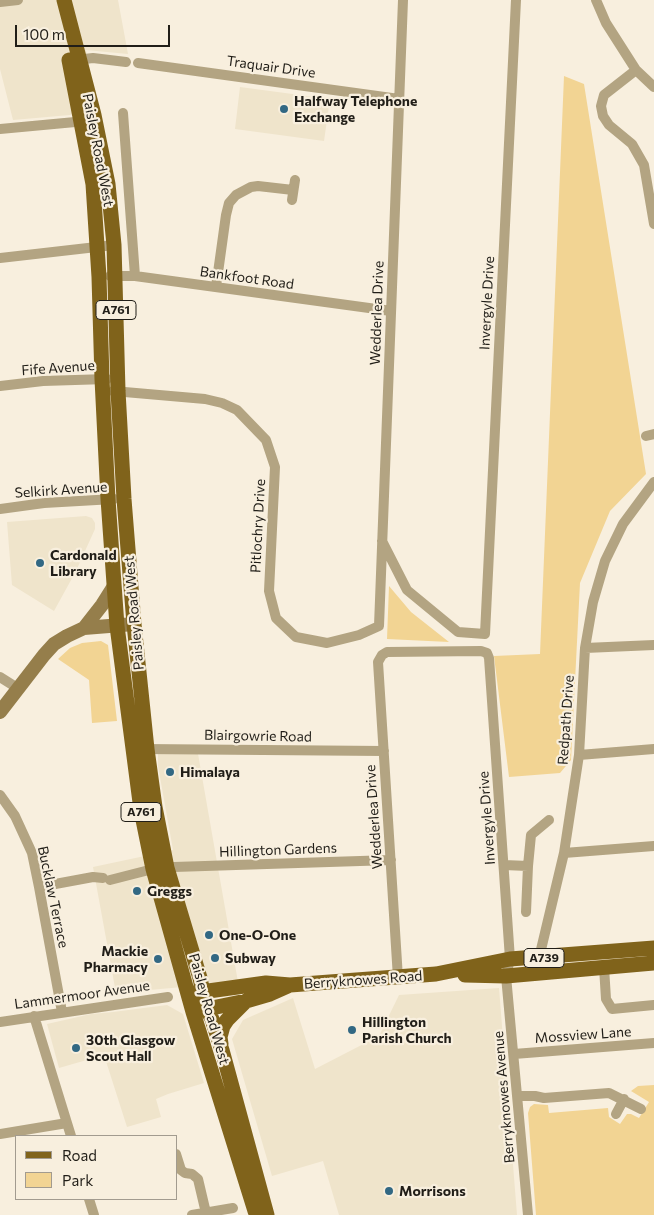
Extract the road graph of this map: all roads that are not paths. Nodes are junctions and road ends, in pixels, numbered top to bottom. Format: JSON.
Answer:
{"nodes":[{"id":1,"x":18,"y":0,"type":"edge"},
{"id":2,"x":53,"y":0,"type":"edge"},
{"id":3,"x":64,"y":0,"type":"edge"},
{"id":4,"x":403,"y":0,"type":"edge"},
{"id":5,"x":516,"y":0,"type":"edge"},
{"id":6,"x":596,"y":0,"type":"edge"},
{"id":7,"x":0,"y":2,"type":"edge"},
{"id":8,"x":74,"y":61,"type":"junction"},
{"id":9,"x":126,"y":62,"type":"dead end"},
{"id":10,"x":138,"y":62,"type":"dead end"},
{"id":11,"x":636,"y":70,"type":"junction"},
{"id":12,"x":654,"y":87,"type":"edge"},
{"id":13,"x":399,"y":99,"type":"junction"},
{"id":14,"x":123,"y":113,"type":"dead end"},
{"id":15,"x":88,"y":121,"type":"junction"},
{"id":16,"x":0,"y":129,"type":"edge"},
{"id":17,"x":293,"y":190,"type":"dead end"},
{"id":18,"x":654,"y":224,"type":"edge"},
{"id":19,"x":114,"y":245,"type":"junction"},
{"id":20,"x":97,"y":247,"type":"junction"},
{"id":21,"x":0,"y":258,"type":"edge"},
{"id":22,"x":99,"y":276,"type":"junction"},
{"id":23,"x":115,"y":276,"type":"junction"},
{"id":24,"x":135,"y":276,"type":"junction"},
{"id":25,"x":216,"y":287,"type":"junction"},
{"id":26,"x":391,"y":312,"type":"junction"},
{"id":27,"x":102,"y":385,"type":"junction"},
{"id":28,"x":118,"y":385,"type":"junction"},
{"id":29,"x":0,"y":386,"type":"edge"},
{"id":30,"x":654,"y":482,"type":"edge"},
{"id":31,"x":124,"y":499,"type":"junction"},
{"id":32,"x":108,"y":500,"type":"junction"},
{"id":33,"x":0,"y":508,"type":"edge"},
{"id":34,"x":382,"y":540,"type":"junction"},
{"id":35,"x":114,"y":586,"type":"junction"},
{"id":36,"x":134,"y":624,"type":"junction"},
{"id":37,"x":117,"y":626,"type":"junction"},
{"id":38,"x":379,"y":626,"type":"joint"},
{"id":39,"x":84,"y":628,"type":"junction"},
{"id":40,"x":654,"y":645,"type":"edge"},
{"id":41,"x":585,"y":648,"type":"junction"},
{"id":42,"x":382,"y":655,"type":"joint"},
{"id":43,"x":0,"y":677,"type":"edge"},
{"id":44,"x":19,"y":689,"type":"junction"},
{"id":45,"x":0,"y":712,"type":"edge"},
{"id":46,"x":139,"y":749,"type":"junction"},
{"id":47,"x":654,"y":749,"type":"edge"},
{"id":48,"x":384,"y":751,"type":"junction"},
{"id":49,"x":579,"y":755,"type":"junction"},
{"id":50,"x":0,"y":795,"type":"edge"},
{"id":51,"x":549,"y":820,"type":"dead end"},
{"id":52,"x":654,"y":846,"type":"edge"},
{"id":53,"x":564,"y":853,"type":"junction"},
{"id":54,"x":390,"y":860,"type":"junction"},
{"id":55,"x":504,"y":865,"type":"junction"},
{"id":56,"x":528,"y":866,"type":"junction"},
{"id":57,"x":160,"y":868,"type":"junction"},
{"id":58,"x":39,"y":887,"type":"junction"},
{"id":59,"x":526,"y":912,"type":"dead end"},
{"id":60,"x":654,"y":948,"type":"edge"},
{"id":61,"x":510,"y":959,"type":"junction"},
{"id":62,"x":654,"y":963,"type":"edge"},
{"id":63,"x":539,"y":965,"type":"junction"},
{"id":64,"x":604,"y":967,"type":"junction"},
{"id":65,"x":436,"y":974,"type":"junction"},
{"id":66,"x":506,"y":976,"type":"junction"},
{"id":67,"x":398,"y":978,"type":"junction"},
{"id":68,"x":290,"y":985,"type":"junction"},
{"id":69,"x":220,"y":989,"type":"junction"},
{"id":70,"x":204,"y":991,"type":"junction"},
{"id":71,"x":188,"y":995,"type":"junction"},
{"id":72,"x":168,"y":997,"type":"dead end"},
{"id":73,"x":246,"y":1001,"type":"junction"},
{"id":74,"x":654,"y":1005,"type":"edge"},
{"id":75,"x":200,"y":1010,"type":"junction"},
{"id":76,"x":62,"y":1012,"type":"junction"},
{"id":77,"x":34,"y":1016,"type":"junction"},
{"id":78,"x":0,"y":1022,"type":"edge"},
{"id":79,"x":654,"y":1043,"type":"edge"},
{"id":80,"x":222,"y":1050,"type":"junction"},
{"id":81,"x":514,"y":1054,"type":"junction"},
{"id":82,"x":518,"y":1096,"type":"junction"},
{"id":83,"x":624,"y":1099,"type":"junction"},
{"id":84,"x":642,"y":1109,"type":"dead end"},
{"id":85,"x":616,"y":1114,"type":"dead end"},
{"id":86,"x":67,"y":1123,"type":"junction"},
{"id":87,"x":0,"y":1134,"type":"edge"},
{"id":88,"x":71,"y":1135,"type":"edge"},
{"id":89,"x":178,"y":1160,"type":"edge"},
{"id":90,"x":246,"y":1162,"type":"junction"},
{"id":91,"x":89,"y":1200,"type":"edge"},
{"id":92,"x":233,"y":1208,"type":"dead end"},
{"id":93,"x":206,"y":1213,"type":"junction"},
{"id":94,"x":94,"y":1215,"type":"edge"},
{"id":95,"x":192,"y":1215,"type":"edge"},
{"id":96,"x":256,"y":1215,"type":"edge"},
{"id":97,"x":266,"y":1215,"type":"edge"},
{"id":98,"x":528,"y":1215,"type":"edge"}],
"edges":[{"from":1,"to":7,"type":"street"},
{"from":2,"to":8,"type":"main road","name":"Paisley Road West","number":"A761"},
{"from":3,"to":8,"type":"main road","name":"Paisley Road West","number":"A761"},
{"from":4,"to":13,"type":"street","name":"Wedderlea Drive"},
{"from":5,"to":34,"type":"street","name":"Invergyle Drive"},
{"from":6,"to":11,"type":"street"},
{"from":8,"to":9,"type":"street"},
{"from":8,"to":15,"type":"main road","name":"Paisley Road West","number":"A761"},
{"from":10,"to":13,"type":"street","name":"Traquair Drive"},
{"from":11,"to":12,"type":"street"},
{"from":11,"to":18,"type":"street"},
{"from":13,"to":26,"type":"street","name":"Wedderlea Drive"},
{"from":14,"to":24,"type":"street","name":"Paisley Road West"},
{"from":15,"to":16,"type":"street"},
{"from":15,"to":19,"type":"main road","name":"Paisley Road West","number":"A761"},
{"from":15,"to":20,"type":"main road","name":"Paisley Road West","number":"A761"},
{"from":17,"to":25,"type":"street"},
{"from":19,"to":20,"type":"street"},
{"from":19,"to":23,"type":"main road","name":"Paisley Road West","number":"A761"},
{"from":20,"to":21,"type":"street"},
{"from":20,"to":22,"type":"main road","name":"Paisley Road West","number":"A761"},
{"from":22,"to":23,"type":"street","name":"Bankfoot Road"},
{"from":22,"to":27,"type":"main road","name":"Paisley Road West","number":"A761"},
{"from":23,"to":24,"type":"street","name":"Bankfoot Road"},
{"from":23,"to":28,"type":"main road","name":"Paisley Road West","number":"A761"},
{"from":24,"to":25,"type":"street","name":"Bankfoot Road"},
{"from":25,"to":26,"type":"street","name":"Bankfoot Road"},
{"from":26,"to":34,"type":"street","name":"Wedderlea Drive"},
{"from":27,"to":28,"type":"street","name":"Fife Avenue"},
{"from":27,"to":29,"type":"street","name":"Fife Avenue"},
{"from":27,"to":32,"type":"main road","name":"Paisley Road West","number":"A761"},
{"from":28,"to":31,"type":"main road","name":"Paisley Road West","number":"A761"},
{"from":28,"to":38,"type":"street","name":"Pitlochry Drive"},
{"from":30,"to":41,"type":"street","name":"Redpath Drive"},
{"from":31,"to":32,"type":"street","name":"Selkirk Avenue"},
{"from":31,"to":36,"type":"main road","name":"Paisley Road West","number":"A761"},
{"from":32,"to":33,"type":"street","name":"Selkirk Avenue"},
{"from":32,"to":35,"type":"main road","name":"Paisley Road West","number":"A761"},
{"from":34,"to":38,"type":"street","name":"Wedderlea Drive"},
{"from":35,"to":37,"type":"main road","name":"Paisley Road West","number":"A761"},
{"from":35,"to":39,"type":"street"},
{"from":36,"to":37,"type":"street"},
{"from":36,"to":46,"type":"main road","name":"Paisley Road West","number":"A761"},
{"from":37,"to":39,"type":"street"},
{"from":37,"to":46,"type":"main road","name":"Paisley Road West","number":"A761"},
{"from":39,"to":44,"type":"street"},
{"from":40,"to":41,"type":"street"},
{"from":41,"to":49,"type":"street","name":"Redpath Drive"},
{"from":42,"to":48,"type":"street","name":"Wedderlea Drive"},
{"from":42,"to":55,"type":"street","name":"Invergyle Drive"},
{"from":43,"to":44,"type":"street"},
{"from":44,"to":45,"type":"street"},
{"from":46,"to":48,"type":"street","name":"Blairgowrie Road"},
{"from":46,"to":57,"type":"main road","name":"Paisley Road West","number":"A761"},
{"from":47,"to":49,"type":"street"},
{"from":48,"to":54,"type":"street","name":"Wedderlea Drive"},
{"from":49,"to":53,"type":"street","name":"Redpath Drive"},
{"from":50,"to":58,"type":"street","name":"Bucklaw Terrace"},
{"from":51,"to":56,"type":"street"},
{"from":52,"to":53,"type":"street"},
{"from":53,"to":63,"type":"street","name":"Redpath Drive"},
{"from":54,"to":57,"type":"street","name":"Hillington Gardens"},
{"from":54,"to":67,"type":"street","name":"Wedderlea Drive"},
{"from":55,"to":56,"type":"street"},
{"from":55,"to":61,"type":"street","name":"Invergyle Drive"},
{"from":56,"to":59,"type":"street"},
{"from":57,"to":58,"type":"street","name":"Hillington Gardens"},
{"from":57,"to":70,"type":"main road","name":"Paisley Road West","number":"A761"},
{"from":57,"to":71,"type":"main road","name":"Paisley Road West","number":"A761"},
{"from":58,"to":76,"type":"street","name":"Bucklaw Terrace"},
{"from":60,"to":63,"type":"main road","name":"Berryknowes Road","number":"A739"},
{"from":61,"to":63,"type":"main road","name":"Berryknowes Road","number":"A739"},
{"from":61,"to":65,"type":"main road","name":"Berryknowes Road","number":"A739"},
{"from":61,"to":66,"type":"street","name":"Invergyle Drive"},
{"from":62,"to":64,"type":"main road","name":"Berryknowes Road","number":"A739"},
{"from":63,"to":64,"type":"main road","name":"Berryknowes Road","number":"A739"},
{"from":63,"to":66,"type":"main road","name":"Berryknowes Road","number":"A739"},
{"from":64,"to":74,"type":"street"},
{"from":65,"to":66,"type":"main road","name":"Berryknowes Road","number":"A739"},
{"from":65,"to":67,"type":"main road","name":"Berryknowes Road","number":"A739"},
{"from":66,"to":81,"type":"street","name":"Berryknowes Avenue"},
{"from":67,"to":68,"type":"main road","name":"Berryknowes Road","number":"A739"},
{"from":68,"to":69,"type":"main road","name":"Berryknowes Road","number":"A739"},
{"from":68,"to":73,"type":"main road","name":"Berryknowes Road","number":"A739"},
{"from":69,"to":70,"type":"main road","name":"Berryknowes Road","number":"A739"},
{"from":69,"to":75,"type":"main road"},
{"from":70,"to":71,"type":"main road","name":"Berryknowes Road","number":"A739"},
{"from":70,"to":75,"type":"main road","name":"Paisley Road West","number":"A761"},
{"from":71,"to":75,"type":"main road","name":"Paisley Road West","number":"A761"},
{"from":72,"to":76,"type":"street","name":"Lammermoor Avenue"},
{"from":73,"to":75,"type":"main road","name":"Berryknowes Road","number":"A739"},
{"from":73,"to":80,"type":"main road"},
{"from":75,"to":80,"type":"main road","name":"Paisley Road West","number":"A761"},
{"from":75,"to":90,"type":"main road","name":"Paisley Road West","number":"A761"},
{"from":76,"to":77,"type":"street","name":"Lammermoor Avenue"},
{"from":77,"to":78,"type":"street","name":"Lammermoor Avenue"},
{"from":77,"to":86,"type":"street"},
{"from":79,"to":81,"type":"street","name":"Mossview Lane"},
{"from":80,"to":90,"type":"main road","name":"Paisley Road West","number":"A761"},
{"from":81,"to":82,"type":"street","name":"Berryknowes Avenue"},
{"from":82,"to":83,"type":"street"},
{"from":82,"to":98,"type":"street","name":"Berryknowes Avenue"},
{"from":83,"to":84,"type":"street"},
{"from":83,"to":85,"type":"street"},
{"from":86,"to":87,"type":"street"},
{"from":86,"to":88,"type":"street"},
{"from":89,"to":93,"type":"street"},
{"from":90,"to":96,"type":"main road","name":"Paisley Road West","number":"A761"},
{"from":90,"to":97,"type":"main road","name":"Paisley Road West","number":"A761"},
{"from":91,"to":94,"type":"street"},
{"from":92,"to":93,"type":"street"},
{"from":93,"to":95,"type":"street"}]}
